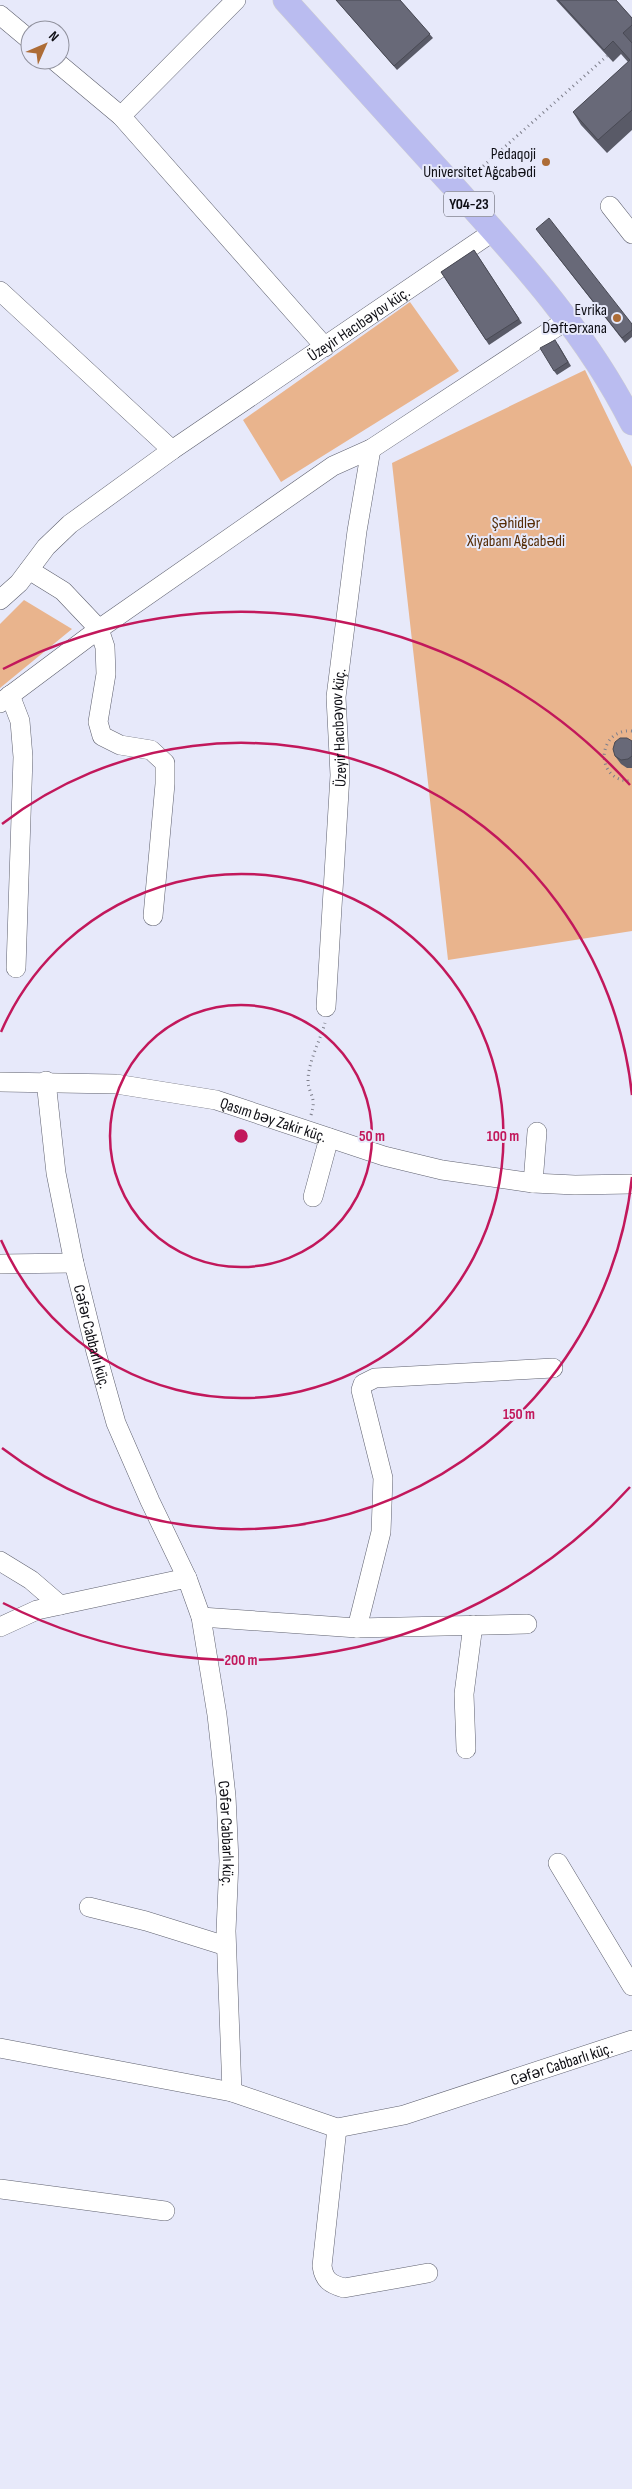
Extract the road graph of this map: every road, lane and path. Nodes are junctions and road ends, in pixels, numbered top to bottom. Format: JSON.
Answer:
{"nodes":[{"id":1,"x":236,"y":0,"type":"edge"},
{"id":2,"x":285,"y":0,"type":"edge"},
{"id":3,"x":0,"y":15,"type":"edge"},
{"id":4,"x":20,"y":32,"type":"edge"},
{"id":5,"x":607,"y":56,"type":"edge"},
{"id":6,"x":66,"y":70,"type":"edge"},
{"id":7,"x":121,"y":116,"type":"junction"},
{"id":8,"x":456,"y":190,"type":"junction"},
{"id":9,"x":610,"y":206,"type":"dead end"},
{"id":10,"x":494,"y":231,"type":"junction"},
{"id":11,"x":632,"y":234,"type":"edge"},
{"id":12,"x":1,"y":293,"type":"edge"},
{"id":13,"x":567,"y":320,"type":"junction"},
{"id":14,"x":325,"y":347,"type":"junction"},
{"id":15,"x":632,"y":424,"type":"edge"},
{"id":16,"x":371,"y":449,"type":"junction"},
{"id":17,"x":172,"y":450,"type":"junction"},
{"id":18,"x":29,"y":570,"type":"junction"},
{"id":19,"x":0,"y":600,"type":"edge"},
{"id":20,"x":99,"y":628,"type":"junction"},
{"id":21,"x":5,"y":699,"type":"edge"},
{"id":22,"x":632,"y":731,"type":"edge"},
{"id":23,"x":632,"y":782,"type":"edge"},
{"id":24,"x":154,"y":916,"type":"dead end"},
{"id":25,"x":16,"y":968,"type":"dead end"},
{"id":26,"x":326,"y":1007,"type":"joint"},
{"id":27,"x":46,"y":1081,"type":"junction"},
{"id":28,"x":0,"y":1082,"type":"edge"},
{"id":29,"x":307,"y":1130,"type":"junction"},
{"id":30,"x":537,"y":1132,"type":"dead end"},
{"id":31,"x":329,"y":1138,"type":"junction"},
{"id":32,"x":533,"y":1183,"type":"junction"},
{"id":33,"x":632,"y":1184,"type":"edge"},
{"id":34,"x":313,"y":1196,"type":"dead end"},
{"id":35,"x":74,"y":1263,"type":"junction"},
{"id":36,"x":0,"y":1264,"type":"edge"},
{"id":37,"x":553,"y":1368,"type":"dead end"},
{"id":38,"x":0,"y":1561,"type":"edge"},
{"id":39,"x":188,"y":1578,"type":"junction"},
{"id":40,"x":60,"y":1604,"type":"junction"},
{"id":41,"x":201,"y":1617,"type":"junction"},
{"id":42,"x":527,"y":1624,"type":"dead end"},
{"id":43,"x":473,"y":1625,"type":"junction"},
{"id":44,"x":0,"y":1628,"type":"edge"},
{"id":45,"x":357,"y":1628,"type":"junction"},
{"id":46,"x":466,"y":1749,"type":"dead end"},
{"id":47,"x":558,"y":1862,"type":"dead end"},
{"id":48,"x":89,"y":1907,"type":"dead end"},
{"id":49,"x":226,"y":1946,"type":"junction"},
{"id":50,"x":632,"y":1986,"type":"edge"},
{"id":51,"x":632,"y":2040,"type":"edge"},
{"id":52,"x":0,"y":2048,"type":"edge"},
{"id":53,"x":232,"y":2092,"type":"junction"},
{"id":54,"x":337,"y":2128,"type":"junction"},
{"id":55,"x":0,"y":2189,"type":"edge"},
{"id":56,"x":165,"y":2211,"type":"dead end"},
{"id":57,"x":428,"y":2273,"type":"dead end"}],
"edges":[{"from":1,"to":7,"type":"street"},
{"from":2,"to":8,"type":"main road","number":"Y04-23"},
{"from":3,"to":4,"type":"street"},
{"from":5,"to":8,"type":"path"},
{"from":6,"to":7,"type":"street"},
{"from":7,"to":14,"type":"street"},
{"from":8,"to":10,"type":"main road","number":"Y04-23"},
{"from":9,"to":11,"type":"street"},
{"from":10,"to":13,"type":"main road","number":"Y04-23"},
{"from":10,"to":14,"type":"street","name":"Üzeyir Hacıbəyov küç."},
{"from":12,"to":17,"type":"street"},
{"from":13,"to":15,"type":"main road","number":"Y04-23"},
{"from":13,"to":16,"type":"street"},
{"from":14,"to":17,"type":"street","name":"Üzeyir Hacıbəyov küç."},
{"from":16,"to":20,"type":"street"},
{"from":16,"to":26,"type":"street","name":"Üzeyir Hacıbəyov küç."},
{"from":17,"to":18,"type":"street","name":"Üzeyir Hacıbəyov küç."},
{"from":18,"to":19,"type":"street","name":"Üzeyir Hacıbəyov küç."},
{"from":18,"to":20,"type":"street"},
{"from":20,"to":21,"type":"street"},
{"from":20,"to":24,"type":"street"},
{"from":21,"to":25,"type":"street"},
{"from":22,"to":23,"type":"path"},
{"from":26,"to":29,"type":"path"},
{"from":27,"to":28,"type":"street","name":"Qasım bəy Zakir küç."},
{"from":27,"to":29,"type":"street","name":"Qasım bəy Zakir küç."},
{"from":27,"to":35,"type":"street","name":"Cəfər Cabbarlı küç."},
{"from":29,"to":31,"type":"street","name":"Qasım bəy Zakir küç."},
{"from":30,"to":32,"type":"street"},
{"from":31,"to":32,"type":"street","name":"Qasım bəy Zakir küç."},
{"from":31,"to":34,"type":"street"},
{"from":32,"to":33,"type":"street","name":"Qasım bəy Zakir küç."},
{"from":35,"to":36,"type":"street"},
{"from":35,"to":39,"type":"street","name":"Cəfər Cabbarlı küç."},
{"from":37,"to":45,"type":"street"},
{"from":38,"to":40,"type":"street"},
{"from":39,"to":40,"type":"street"},
{"from":39,"to":41,"type":"street","name":"Cəfər Cabbarlı küç."},
{"from":40,"to":44,"type":"street"},
{"from":41,"to":45,"type":"street"},
{"from":41,"to":49,"type":"street","name":"Cəfər Cabbarlı küç."},
{"from":42,"to":43,"type":"street"},
{"from":43,"to":45,"type":"street"},
{"from":43,"to":46,"type":"street"},
{"from":47,"to":50,"type":"street"},
{"from":48,"to":49,"type":"street"},
{"from":49,"to":53,"type":"street","name":"Cəfər Cabbarlı küç."},
{"from":51,"to":54,"type":"street","name":"Cəfər Cabbarlı küç."},
{"from":52,"to":53,"type":"street","name":"Cəfər Cabbarlı küç."},
{"from":53,"to":54,"type":"street","name":"Cəfər Cabbarlı küç."},
{"from":54,"to":57,"type":"street"},
{"from":55,"to":56,"type":"street"}]}
